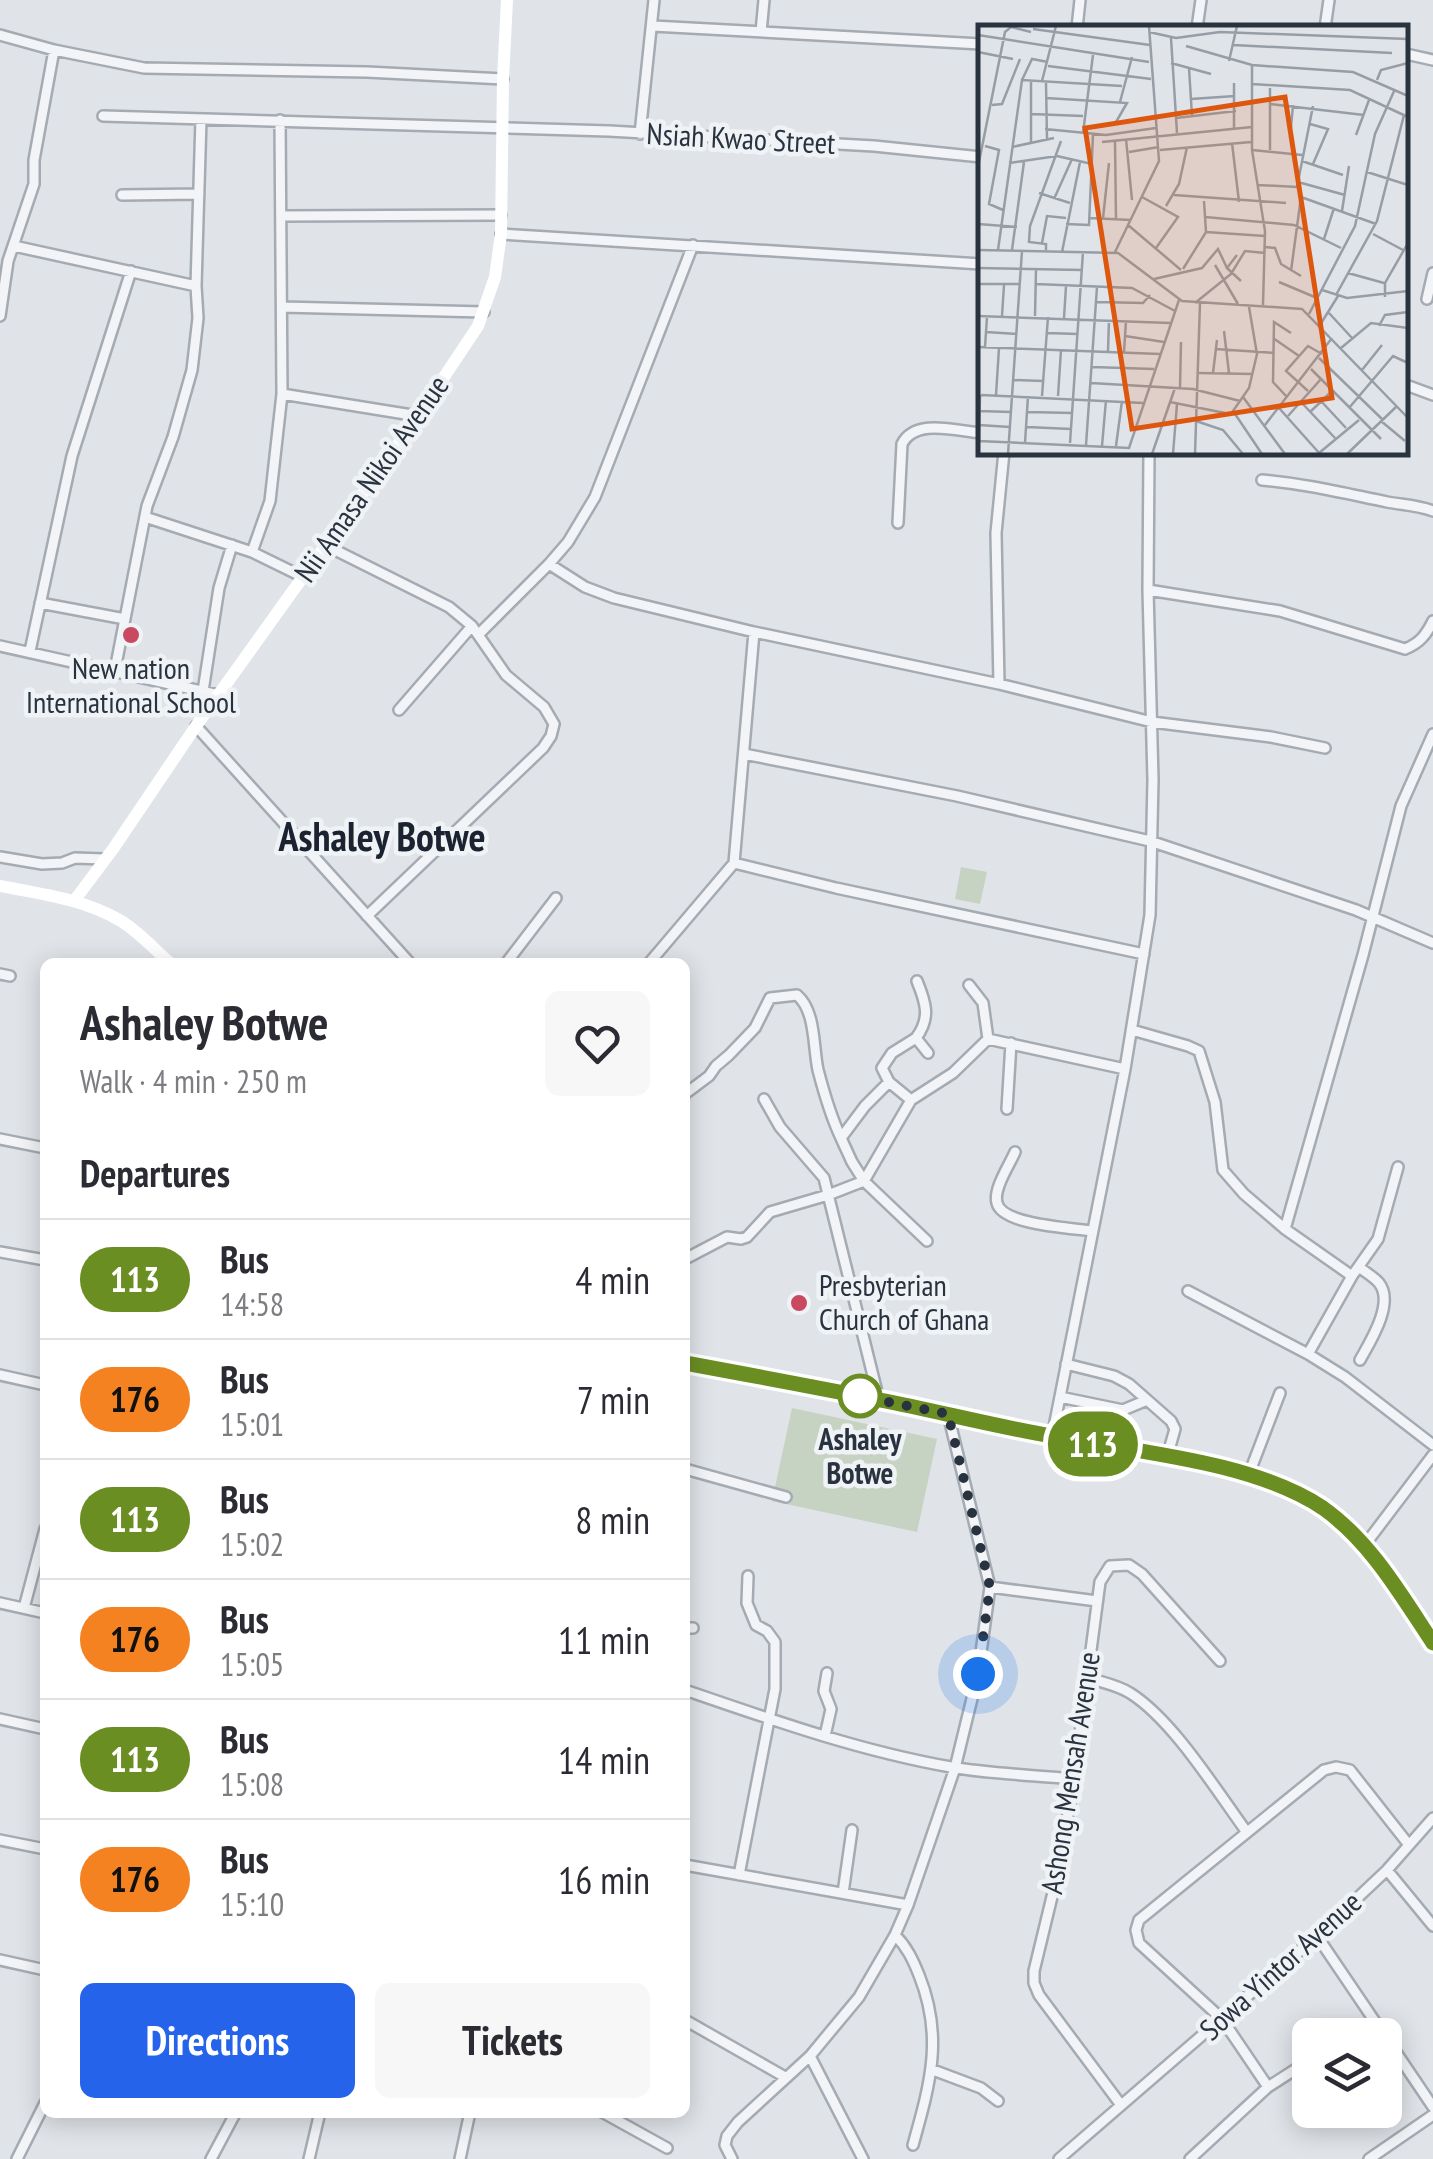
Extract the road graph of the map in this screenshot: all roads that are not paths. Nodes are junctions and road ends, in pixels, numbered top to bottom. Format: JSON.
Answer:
{"nodes":[{"id":1,"x":506,"y":0,"type":"edge"},
{"id":2,"x":654,"y":0,"type":"edge"},
{"id":3,"x":764,"y":0,"type":"edge"},
{"id":4,"x":1080,"y":0,"type":"edge"},
{"id":5,"x":1201,"y":0,"type":"edge"},
{"id":6,"x":1329,"y":0,"type":"edge"},
{"id":7,"x":1077,"y":25,"type":"edge"},
{"id":8,"x":1197,"y":25,"type":"edge"},
{"id":9,"x":1325,"y":25,"type":"edge"},
{"id":10,"x":653,"y":26,"type":"junction"},
{"id":11,"x":761,"y":32,"type":"junction"},
{"id":12,"x":0,"y":36,"type":"edge"},
{"id":13,"x":978,"y":44,"type":"edge"},
{"id":14,"x":54,"y":50,"type":"junction"},
{"id":15,"x":1408,"y":54,"type":"edge"},
{"id":16,"x":1433,"y":60,"type":"edge"},
{"id":17,"x":502,"y":80,"type":"junction"},
{"id":18,"x":103,"y":116,"type":"dead end"},
{"id":19,"x":201,"y":120,"type":"junction"},
{"id":20,"x":280,"y":120,"type":"junction"},
{"id":21,"x":502,"y":127,"type":"junction"},
{"id":22,"x":640,"y":134,"type":"junction"},
{"id":23,"x":978,"y":158,"type":"edge"},
{"id":24,"x":199,"y":194,"type":"junction"},
{"id":25,"x":122,"y":195,"type":"dead end"},
{"id":26,"x":501,"y":215,"type":"junction"},
{"id":27,"x":282,"y":216,"type":"junction"},
{"id":28,"x":500,"y":234,"type":"junction"},
{"id":29,"x":693,"y":245,"type":"junction"},
{"id":30,"x":14,"y":246,"type":"junction"},
{"id":31,"x":4,"y":259,"type":"edge"},
{"id":32,"x":978,"y":264,"type":"edge"},
{"id":33,"x":131,"y":271,"type":"junction"},
{"id":34,"x":1433,"y":273,"type":"edge"},
{"id":35,"x":196,"y":286,"type":"junction"},
{"id":36,"x":1427,"y":299,"type":"dead end"},
{"id":37,"x":282,"y":307,"type":"junction"},
{"id":38,"x":485,"y":312,"type":"junction"},
{"id":39,"x":0,"y":316,"type":"edge"},
{"id":40,"x":1408,"y":385,"type":"edge"},
{"id":41,"x":282,"y":394,"type":"junction"},
{"id":42,"x":1433,"y":396,"type":"edge"},
{"id":43,"x":418,"y":416,"type":"junction"},
{"id":44,"x":978,"y":433,"type":"edge"},
{"id":45,"x":1004,"y":455,"type":"edge"},
{"id":46,"x":1149,"y":455,"type":"edge"},
{"id":47,"x":1262,"y":480,"type":"dead end"},
{"id":48,"x":1433,"y":511,"type":"edge"},
{"id":49,"x":145,"y":517,"type":"junction"},
{"id":50,"x":898,"y":523,"type":"dead end"},
{"id":51,"x":325,"y":545,"type":"junction"},
{"id":52,"x":232,"y":546,"type":"junction"},
{"id":53,"x":252,"y":552,"type":"junction"},
{"id":54,"x":549,"y":564,"type":"junction"},
{"id":55,"x":303,"y":578,"type":"junction"},
{"id":56,"x":1148,"y":590,"type":"junction"},
{"id":57,"x":40,"y":603,"type":"junction"},
{"id":58,"x":125,"y":618,"type":"junction"},
{"id":59,"x":1433,"y":621,"type":"edge"},
{"id":60,"x":475,"y":630,"type":"junction"},
{"id":61,"x":754,"y":632,"type":"junction"},
{"id":62,"x":0,"y":646,"type":"edge"},
{"id":63,"x":30,"y":651,"type":"junction"},
{"id":64,"x":114,"y":670,"type":"junction"},
{"id":65,"x":998,"y":684,"type":"junction"},
{"id":66,"x":203,"y":691,"type":"junction"},
{"id":67,"x":219,"y":695,"type":"junction"},
{"id":68,"x":399,"y":710,"type":"dead end"},
{"id":69,"x":1152,"y":722,"type":"junction"},
{"id":70,"x":196,"y":726,"type":"junction"},
{"id":71,"x":1433,"y":734,"type":"edge"},
{"id":72,"x":1325,"y":748,"type":"dead end"},
{"id":73,"x":744,"y":754,"type":"junction"},
{"id":74,"x":1150,"y":841,"type":"junction"},
{"id":75,"x":0,"y":857,"type":"edge"},
{"id":76,"x":104,"y":859,"type":"junction"},
{"id":77,"x":734,"y":864,"type":"junction"},
{"id":78,"x":0,"y":886,"type":"edge"},
{"id":79,"x":556,"y":898,"type":"dead end"},
{"id":80,"x":74,"y":901,"type":"junction"},
{"id":81,"x":368,"y":916,"type":"junction"},
{"id":82,"x":1372,"y":917,"type":"junction"},
{"id":83,"x":1433,"y":943,"type":"edge"},
{"id":84,"x":1144,"y":954,"type":"junction"},
{"id":85,"x":164,"y":958,"type":"edge"},
{"id":86,"x":405,"y":958,"type":"edge"},
{"id":87,"x":509,"y":958,"type":"edge"},
{"id":88,"x":653,"y":958,"type":"edge"},
{"id":89,"x":917,"y":981,"type":"dead end"},
{"id":90,"x":969,"y":984,"type":"dead end"},
{"id":91,"x":1132,"y":1030,"type":"junction"},
{"id":92,"x":916,"y":1038,"type":"junction"},
{"id":93,"x":988,"y":1039,"type":"junction"},
{"id":94,"x":1011,"y":1043,"type":"junction"},
{"id":95,"x":928,"y":1053,"type":"dead end"},
{"id":96,"x":1125,"y":1069,"type":"junction"},
{"id":97,"x":890,"y":1082,"type":"junction"},
{"id":98,"x":690,"y":1090,"type":"edge"},
{"id":99,"x":764,"y":1099,"type":"dead end"},
{"id":100,"x":911,"y":1100,"type":"junction"},
{"id":101,"x":1006,"y":1109,"type":"dead end"},
{"id":102,"x":841,"y":1138,"type":"junction"},
{"id":103,"x":0,"y":1139,"type":"edge"},
{"id":104,"x":40,"y":1147,"type":"edge"},
{"id":105,"x":1016,"y":1152,"type":"dead end"},
{"id":106,"x":1398,"y":1167,"type":"dead end"},
{"id":107,"x":864,"y":1180,"type":"junction"},
{"id":108,"x":828,"y":1194,"type":"junction"},
{"id":109,"x":1285,"y":1229,"type":"junction"},
{"id":110,"x":1092,"y":1232,"type":"junction"},
{"id":111,"x":927,"y":1240,"type":"dead end"},
{"id":112,"x":0,"y":1252,"type":"edge"},
{"id":113,"x":690,"y":1256,"type":"edge"},
{"id":114,"x":40,"y":1259,"type":"edge"},
{"id":115,"x":1356,"y":1272,"type":"junction"},
{"id":116,"x":1188,"y":1291,"type":"dead end"},
{"id":117,"x":1308,"y":1354,"type":"junction"},
{"id":118,"x":1360,"y":1360,"type":"dead end"},
{"id":119,"x":690,"y":1364,"type":"edge"},
{"id":120,"x":1066,"y":1364,"type":"junction"},
{"id":121,"x":0,"y":1376,"type":"edge"},
{"id":122,"x":40,"y":1384,"type":"edge"},
{"id":123,"x":1280,"y":1393,"type":"dead end"},
{"id":124,"x":1060,"y":1397,"type":"junction"},
{"id":125,"x":879,"y":1400,"type":"junction"},
{"id":126,"x":1147,"y":1400,"type":"junction"},
{"id":127,"x":948,"y":1414,"type":"junction"},
{"id":128,"x":1052,"y":1436,"type":"junction"},
{"id":129,"x":1433,"y":1445,"type":"edge"},
{"id":130,"x":1433,"y":1454,"type":"edge"},
{"id":131,"x":1167,"y":1457,"type":"junction"},
{"id":132,"x":690,"y":1471,"type":"edge"},
{"id":133,"x":1249,"y":1474,"type":"junction"},
{"id":134,"x":786,"y":1498,"type":"dead end"},
{"id":135,"x":1364,"y":1546,"type":"junction"},
{"id":136,"x":40,"y":1548,"type":"edge"},
{"id":137,"x":748,"y":1576,"type":"dead end"},
{"id":138,"x":990,"y":1587,"type":"junction"},
{"id":139,"x":1097,"y":1601,"type":"junction"},
{"id":140,"x":0,"y":1603,"type":"edge"},
{"id":141,"x":24,"y":1608,"type":"junction"},
{"id":142,"x":40,"y":1612,"type":"edge"},
{"id":143,"x":1431,"y":1635,"type":"edge"},
{"id":144,"x":1220,"y":1661,"type":"dead end"},
{"id":145,"x":828,"y":1673,"type":"dead end"},
{"id":146,"x":1086,"y":1677,"type":"junction"},
{"id":147,"x":690,"y":1692,"type":"edge"},
{"id":148,"x":0,"y":1719,"type":"edge"},
{"id":149,"x":770,"y":1719,"type":"junction"},
{"id":150,"x":40,"y":1728,"type":"edge"},
{"id":151,"x":826,"y":1736,"type":"junction"},
{"id":152,"x":955,"y":1768,"type":"junction"},
{"id":153,"x":1074,"y":1779,"type":"junction"},
{"id":154,"x":1433,"y":1818,"type":"edge"},
{"id":155,"x":852,"y":1830,"type":"dead end"},
{"id":156,"x":1246,"y":1831,"type":"junction"},
{"id":157,"x":0,"y":1840,"type":"edge"},
{"id":158,"x":1409,"y":1845,"type":"junction"},
{"id":159,"x":40,"y":1848,"type":"edge"},
{"id":160,"x":690,"y":1866,"type":"edge"},
{"id":161,"x":1388,"y":1870,"type":"junction"},
{"id":162,"x":738,"y":1875,"type":"junction"},
{"id":163,"x":843,"y":1893,"type":"junction"},
{"id":164,"x":908,"y":1905,"type":"junction"},
{"id":165,"x":1433,"y":1926,"type":"edge"},
{"id":166,"x":895,"y":1935,"type":"junction"},
{"id":167,"x":1318,"y":1936,"type":"junction"},
{"id":168,"x":0,"y":1960,"type":"edge"},
{"id":169,"x":40,"y":1969,"type":"edge"},
{"id":170,"x":1373,"y":2018,"type":"edge"},
{"id":171,"x":1222,"y":2019,"type":"junction"},
{"id":172,"x":690,"y":2023,"type":"edge"},
{"id":173,"x":810,"y":2056,"type":"junction"},
{"id":174,"x":1402,"y":2062,"type":"edge"},
{"id":175,"x":933,"y":2070,"type":"junction"},
{"id":176,"x":1292,"y":2072,"type":"edge"},
{"id":177,"x":785,"y":2077,"type":"junction"},
{"id":178,"x":1268,"y":2088,"type":"junction"},
{"id":179,"x":998,"y":2101,"type":"dead end"},
{"id":180,"x":1120,"y":2105,"type":"junction"},
{"id":181,"x":1433,"y":2108,"type":"edge"},
{"id":182,"x":40,"y":2113,"type":"edge"},
{"id":183,"x":1433,"y":2116,"type":"edge"},
{"id":184,"x":233,"y":2118,"type":"edge"},
{"id":185,"x":319,"y":2118,"type":"edge"},
{"id":186,"x":469,"y":2118,"type":"edge"},
{"id":187,"x":613,"y":2118,"type":"edge"},
{"id":188,"x":913,"y":2145,"type":"dead end"},
{"id":189,"x":667,"y":2148,"type":"dead end"},
{"id":190,"x":1202,"y":2149,"type":"junction"},
{"id":191,"x":17,"y":2159,"type":"edge"},
{"id":192,"x":211,"y":2159,"type":"edge"},
{"id":193,"x":309,"y":2159,"type":"edge"},
{"id":194,"x":460,"y":2159,"type":"edge"},
{"id":195,"x":732,"y":2159,"type":"edge"},
{"id":196,"x":862,"y":2159,"type":"edge"},
{"id":197,"x":1059,"y":2159,"type":"edge"},
{"id":198,"x":1190,"y":2159,"type":"edge"},
{"id":199,"x":1209,"y":2159,"type":"edge"},
{"id":200,"x":1368,"y":2159,"type":"edge"}],
"edges":[{"from":1,"to":17,"type":"street","name":"Nii Amasa Nikoi Avenue"},
{"from":2,"to":10,"type":"street"},
{"from":3,"to":11,"type":"street"},
{"from":4,"to":7,"type":"street"},
{"from":5,"to":8,"type":"street"},
{"from":6,"to":9,"type":"street"},
{"from":10,"to":11,"type":"street"},
{"from":10,"to":22,"type":"street"},
{"from":11,"to":13,"type":"street"},
{"from":12,"to":14,"type":"street"},
{"from":14,"to":17,"type":"street"},
{"from":14,"to":30,"type":"street"},
{"from":15,"to":16,"type":"street"},
{"from":17,"to":21,"type":"street","name":"Nii Amasa Nikoi Avenue"},
{"from":18,"to":19,"type":"street","name":"Nsiah Kwao Street"},
{"from":19,"to":20,"type":"street","name":"Nsiah Kwao Street"},
{"from":19,"to":24,"type":"street"},
{"from":20,"to":21,"type":"street","name":"Nsiah Kwao Street"},
{"from":20,"to":27,"type":"street"},
{"from":21,"to":22,"type":"street","name":"Nsiah Kwao Street"},
{"from":21,"to":26,"type":"street","name":"Nii Amasa Nikoi Avenue"},
{"from":22,"to":23,"type":"street","name":"Nsiah Kwao Street"},
{"from":24,"to":25,"type":"street"},
{"from":24,"to":35,"type":"street"},
{"from":26,"to":27,"type":"street"},
{"from":26,"to":28,"type":"street","name":"Nii Amasa Nikoi Avenue"},
{"from":27,"to":37,"type":"street"},
{"from":28,"to":29,"type":"street"},
{"from":28,"to":38,"type":"street","name":"Nii Amasa Nikoi Avenue"},
{"from":29,"to":32,"type":"street"},
{"from":29,"to":54,"type":"street"},
{"from":30,"to":31,"type":"street"},
{"from":30,"to":33,"type":"street"},
{"from":31,"to":39,"type":"street"},
{"from":33,"to":35,"type":"street"},
{"from":33,"to":57,"type":"street"},
{"from":34,"to":36,"type":"street"},
{"from":35,"to":49,"type":"street"},
{"from":37,"to":38,"type":"street"},
{"from":37,"to":41,"type":"street"},
{"from":38,"to":43,"type":"street","name":"Nii Amasa Nikoi Avenue"},
{"from":40,"to":42,"type":"street"},
{"from":41,"to":43,"type":"street"},
{"from":41,"to":53,"type":"street"},
{"from":43,"to":51,"type":"street","name":"Nii Amasa Nikoi Avenue"},
{"from":44,"to":50,"type":"street"},
{"from":45,"to":65,"type":"street"},
{"from":46,"to":56,"type":"street"},
{"from":47,"to":48,"type":"street"},
{"from":49,"to":52,"type":"street"},
{"from":49,"to":58,"type":"street"},
{"from":51,"to":55,"type":"street","name":"Nii Amasa Nikoi Avenue"},
{"from":51,"to":60,"type":"street"},
{"from":52,"to":53,"type":"street"},
{"from":52,"to":66,"type":"street"},
{"from":53,"to":55,"type":"street"},
{"from":54,"to":60,"type":"street"},
{"from":54,"to":61,"type":"street"},
{"from":55,"to":67,"type":"street","name":"Nii Amasa Nikoi Avenue"},
{"from":56,"to":59,"type":"street"},
{"from":56,"to":69,"type":"street"},
{"from":57,"to":58,"type":"street"},
{"from":57,"to":63,"type":"street"},
{"from":58,"to":64,"type":"street"},
{"from":60,"to":68,"type":"street"},
{"from":60,"to":81,"type":"street"},
{"from":61,"to":65,"type":"street"},
{"from":61,"to":73,"type":"street"},
{"from":62,"to":63,"type":"street"},
{"from":63,"to":64,"type":"street"},
{"from":64,"to":66,"type":"street"},
{"from":65,"to":69,"type":"street"},
{"from":66,"to":67,"type":"street"},
{"from":67,"to":70,"type":"street","name":"Nii Amasa Nikoi Avenue"},
{"from":69,"to":72,"type":"street"},
{"from":69,"to":74,"type":"street"},
{"from":70,"to":76,"type":"street","name":"Nii Amasa Nikoi Avenue"},
{"from":70,"to":81,"type":"street"},
{"from":71,"to":82,"type":"street"},
{"from":73,"to":74,"type":"street"},
{"from":73,"to":77,"type":"street"},
{"from":74,"to":82,"type":"street"},
{"from":74,"to":84,"type":"street"},
{"from":75,"to":76,"type":"street"},
{"from":76,"to":80,"type":"street","name":"Nii Amasa Nikoi Avenue"},
{"from":77,"to":84,"type":"street"},
{"from":77,"to":88,"type":"street"},
{"from":78,"to":80,"type":"street"},
{"from":79,"to":87,"type":"street"},
{"from":80,"to":85,"type":"street"},
{"from":81,"to":86,"type":"street"},
{"from":82,"to":83,"type":"street"},
{"from":82,"to":109,"type":"street"},
{"from":84,"to":91,"type":"street"},
{"from":89,"to":92,"type":"street"},
{"from":90,"to":93,"type":"street"},
{"from":91,"to":96,"type":"street"},
{"from":91,"to":109,"type":"street"},
{"from":92,"to":95,"type":"street"},
{"from":92,"to":97,"type":"street"},
{"from":93,"to":94,"type":"street"},
{"from":93,"to":100,"type":"street"},
{"from":94,"to":96,"type":"street"},
{"from":94,"to":101,"type":"street"},
{"from":96,"to":110,"type":"street"},
{"from":97,"to":100,"type":"street"},
{"from":97,"to":102,"type":"street"},
{"from":98,"to":102,"type":"street"},
{"from":99,"to":108,"type":"street"},
{"from":100,"to":107,"type":"street"},
{"from":102,"to":107,"type":"street"},
{"from":103,"to":104,"type":"street"},
{"from":105,"to":110,"type":"street"},
{"from":106,"to":115,"type":"street"},
{"from":107,"to":108,"type":"street"},
{"from":107,"to":111,"type":"street"},
{"from":108,"to":113,"type":"street"},
{"from":108,"to":125,"type":"street"},
{"from":109,"to":115,"type":"street"},
{"from":110,"to":120,"type":"street"},
{"from":112,"to":114,"type":"street"},
{"from":115,"to":117,"type":"street"},
{"from":115,"to":118,"type":"street"},
{"from":116,"to":117,"type":"street"},
{"from":117,"to":129,"type":"street"},
{"from":119,"to":125,"type":"street"},
{"from":120,"to":124,"type":"street"},
{"from":120,"to":126,"type":"street"},
{"from":121,"to":122,"type":"street"},
{"from":123,"to":133,"type":"street"},
{"from":124,"to":126,"type":"street"},
{"from":124,"to":128,"type":"street"},
{"from":125,"to":127,"type":"street"},
{"from":126,"to":131,"type":"street"},
{"from":127,"to":128,"type":"street"},
{"from":127,"to":138,"type":"street"},
{"from":128,"to":131,"type":"street"},
{"from":130,"to":135,"type":"street"},
{"from":131,"to":133,"type":"street"},
{"from":132,"to":134,"type":"street"},
{"from":133,"to":135,"type":"street"},
{"from":135,"to":143,"type":"street"},
{"from":136,"to":141,"type":"street"},
{"from":137,"to":149,"type":"street"},
{"from":138,"to":139,"type":"street"},
{"from":138,"to":152,"type":"street"},
{"from":139,"to":144,"type":"street","name":"Ashong Mensah Avenue"},
{"from":139,"to":146,"type":"street","name":"Ashong Mensah Avenue"},
{"from":140,"to":141,"type":"street"},
{"from":141,"to":142,"type":"street"},
{"from":145,"to":151,"type":"street"},
{"from":146,"to":153,"type":"street","name":"Ashong Mensah Avenue"},
{"from":146,"to":156,"type":"street"},
{"from":147,"to":149,"type":"street"},
{"from":148,"to":150,"type":"street"},
{"from":149,"to":151,"type":"street"},
{"from":149,"to":162,"type":"street"},
{"from":151,"to":152,"type":"street"},
{"from":152,"to":153,"type":"street"},
{"from":152,"to":164,"type":"street"},
{"from":153,"to":180,"type":"street","name":"Ashong Mensah Avenue"},
{"from":154,"to":158,"type":"street","name":"Sowa Yintor Avenue"},
{"from":155,"to":163,"type":"street"},
{"from":156,"to":158,"type":"street"},
{"from":156,"to":171,"type":"street"},
{"from":157,"to":159,"type":"street"},
{"from":158,"to":161,"type":"street","name":"Sowa Yintor Avenue"},
{"from":160,"to":162,"type":"street"},
{"from":161,"to":165,"type":"street"},
{"from":161,"to":167,"type":"street","name":"Sowa Yintor Avenue"},
{"from":162,"to":163,"type":"street"},
{"from":163,"to":164,"type":"street"},
{"from":164,"to":166,"type":"street"},
{"from":166,"to":173,"type":"street"},
{"from":166,"to":175,"type":"street"},
{"from":167,"to":170,"type":"street"},
{"from":167,"to":171,"type":"street","name":"Sowa Yintor Avenue"},
{"from":168,"to":169,"type":"street"},
{"from":171,"to":178,"type":"street"},
{"from":171,"to":180,"type":"street","name":"Sowa Yintor Avenue"},
{"from":172,"to":177,"type":"street"},
{"from":173,"to":177,"type":"street"},
{"from":173,"to":196,"type":"street"},
{"from":174,"to":181,"type":"street"},
{"from":175,"to":179,"type":"street"},
{"from":175,"to":188,"type":"street"},
{"from":176,"to":178,"type":"street"},
{"from":177,"to":195,"type":"street"},
{"from":178,"to":190,"type":"street"},
{"from":180,"to":197,"type":"street","name":"Sowa Yintor Avenue"},
{"from":182,"to":191,"type":"street"},
{"from":183,"to":200,"type":"street"},
{"from":184,"to":192,"type":"street"},
{"from":185,"to":193,"type":"street"},
{"from":186,"to":194,"type":"street"},
{"from":187,"to":189,"type":"street"},
{"from":190,"to":198,"type":"street"},
{"from":190,"to":199,"type":"street"}]}
